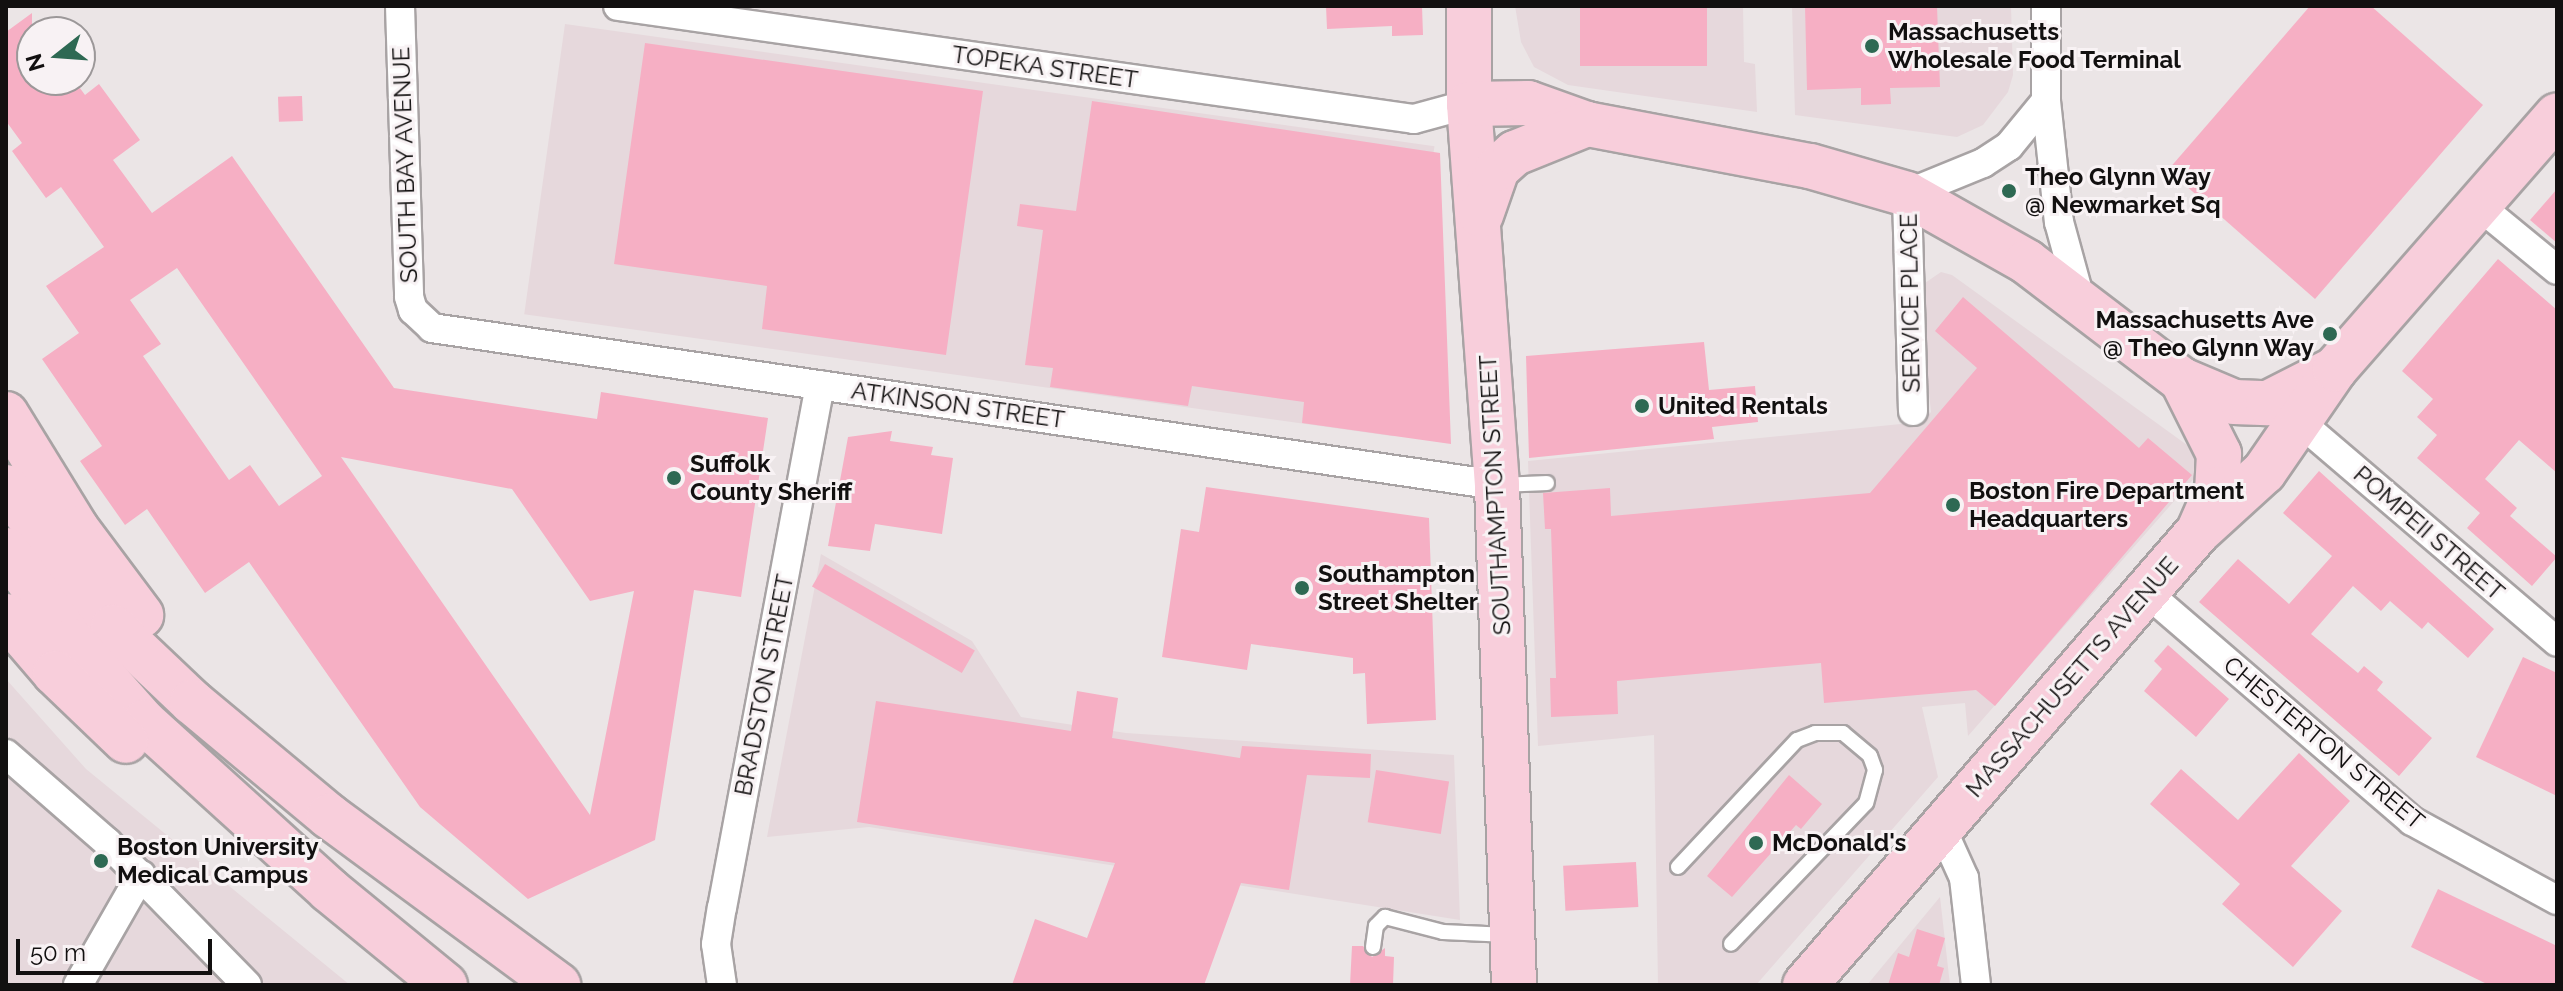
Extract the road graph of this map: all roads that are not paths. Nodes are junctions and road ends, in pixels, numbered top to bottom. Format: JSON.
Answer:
{"nodes":[{"id":1,"x":400,"y":6,"type":"edge"},
{"id":2,"x":618,"y":6,"type":"edge"},
{"id":3,"x":1469,"y":6,"type":"edge"},
{"id":4,"x":2046,"y":6,"type":"edge"},
{"id":5,"x":2046,"y":101,"type":"junction"},
{"id":6,"x":1469,"y":104,"type":"junction"},
{"id":7,"x":2557,"y":115,"type":"edge"},
{"id":8,"x":1587,"y":124,"type":"junction"},
{"id":9,"x":1907,"y":194,"type":"junction"},
{"id":10,"x":2478,"y":205,"type":"junction"},
{"id":11,"x":1478,"y":229,"type":"junction"},
{"id":12,"x":2557,"y":270,"type":"edge"},
{"id":13,"x":2081,"y":304,"type":"junction"},
{"id":14,"x":422,"y":320,"type":"joint"},
{"id":15,"x":2335,"y":369,"type":"junction"},
{"id":16,"x":2182,"y":380,"type":"junction"},
{"id":17,"x":820,"y":385,"type":"junction"},
{"id":18,"x":1913,"y":411,"type":"dead end"},
{"id":19,"x":6,"y":414,"type":"edge"},
{"id":20,"x":2302,"y":424,"type":"junction"},
{"id":21,"x":1547,"y":483,"type":"dead end"},
{"id":22,"x":1497,"y":485,"type":"junction"},
{"id":23,"x":6,"y":487,"type":"edge"},
{"id":24,"x":2198,"y":532,"type":"junction"},
{"id":25,"x":6,"y":550,"type":"edge"},
{"id":26,"x":2146,"y":592,"type":"junction"},
{"id":27,"x":6,"y":616,"type":"edge"},
{"id":28,"x":2557,"y":642,"type":"edge"},
{"id":29,"x":6,"y":754,"type":"edge"},
{"id":30,"x":256,"y":757,"type":"junction"},
{"id":31,"x":1941,"y":827,"type":"junction"},
{"id":32,"x":1678,"y":867,"type":"dead end"},
{"id":33,"x":141,"y":875,"type":"junction"},
{"id":34,"x":329,"y":890,"type":"junction"},
{"id":35,"x":2557,"y":900,"type":"edge"},
{"id":36,"x":1512,"y":935,"type":"junction"},
{"id":37,"x":1731,"y":944,"type":"dead end"},
{"id":38,"x":1373,"y":947,"type":"dead end"},
{"id":39,"x":78,"y":985,"type":"edge"},
{"id":40,"x":247,"y":985,"type":"edge"},
{"id":41,"x":445,"y":985,"type":"edge"},
{"id":42,"x":558,"y":985,"type":"edge"},
{"id":43,"x":722,"y":985,"type":"edge"},
{"id":44,"x":1514,"y":985,"type":"edge"},
{"id":45,"x":1805,"y":985,"type":"edge"},
{"id":46,"x":1976,"y":985,"type":"edge"}],
"edges":[{"from":1,"to":14,"type":"street","name":"SOUTH BAY AVENUE"},
{"from":2,"to":6,"type":"street","name":"TOPEKA STREET"},
{"from":3,"to":6,"type":"main road","name":"SOUTHAMPTON STREET"},
{"from":4,"to":5,"type":"street"},
{"from":5,"to":9,"type":"street"},
{"from":5,"to":13,"type":"street"},
{"from":6,"to":8,"type":"main road"},
{"from":6,"to":11,"type":"main road","name":"SOUTHAMPTON STREET"},
{"from":7,"to":10,"type":"main road","name":"MASSACHUSETTS AVENUE"},
{"from":8,"to":9,"type":"main road"},
{"from":8,"to":11,"type":"main road"},
{"from":9,"to":13,"type":"main road"},
{"from":9,"to":18,"type":"street","name":"SERVICE PLACE"},
{"from":10,"to":12,"type":"street"},
{"from":10,"to":15,"type":"main road","name":"MASSACHUSETTS AVENUE"},
{"from":11,"to":22,"type":"main road","name":"SOUTHAMPTON STREET"},
{"from":13,"to":16,"type":"main road"},
{"from":14,"to":17,"type":"street","name":"ATKINSON STREET"},
{"from":15,"to":16,"type":"main road"},
{"from":15,"to":20,"type":"main road","name":"MASSACHUSETTS AVENUE"},
{"from":16,"to":24,"type":"main road"},
{"from":17,"to":22,"type":"street","name":"ATKINSON STREET"},
{"from":17,"to":43,"type":"street","name":"BRADSTON STREET"},
{"from":19,"to":30,"type":"main road"},
{"from":20,"to":24,"type":"main road","name":"MASSACHUSETTS AVENUE"},
{"from":20,"to":28,"type":"street","name":"POMPEII STREET"},
{"from":21,"to":22,"type":"lane"},
{"from":22,"to":36,"type":"main road","name":"SOUTHAMPTON STREET"},
{"from":23,"to":30,"type":"main road"},
{"from":24,"to":26,"type":"main road","name":"MASSACHUSETTS AVENUE"},
{"from":25,"to":34,"type":"main road"},
{"from":26,"to":31,"type":"main road","name":"MASSACHUSETTS AVENUE"},
{"from":26,"to":35,"type":"street","name":"CHESTERTON STREET"},
{"from":27,"to":34,"type":"main road"},
{"from":29,"to":33,"type":"street"},
{"from":30,"to":42,"type":"main road"},
{"from":31,"to":45,"type":"main road","name":"MASSACHUSETTS AVENUE"},
{"from":31,"to":46,"type":"street"},
{"from":32,"to":37,"type":"lane"},
{"from":33,"to":39,"type":"street"},
{"from":33,"to":40,"type":"street"},
{"from":34,"to":41,"type":"main road"},
{"from":36,"to":38,"type":"lane"},
{"from":36,"to":44,"type":"main road","name":"SOUTHAMPTON STREET"}]}
